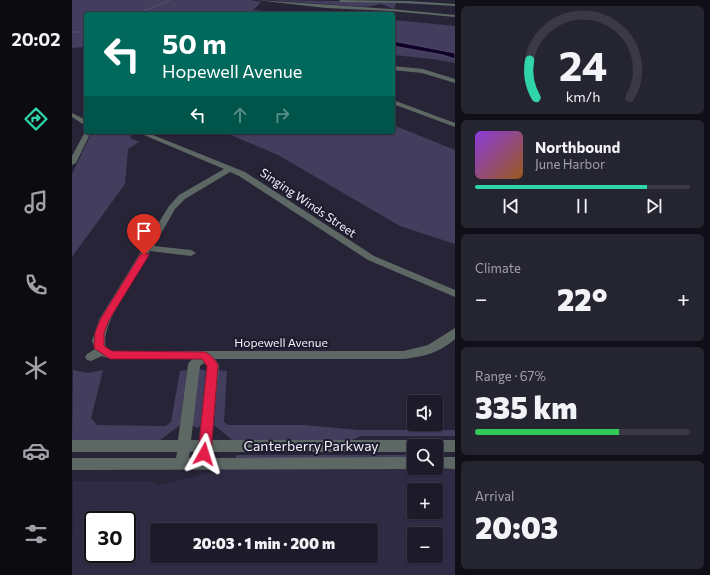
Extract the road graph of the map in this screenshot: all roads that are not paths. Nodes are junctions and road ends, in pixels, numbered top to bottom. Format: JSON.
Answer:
{"nodes":[{"id":1,"x":258,"y":0,"type":"edge"},
{"id":2,"x":313,"y":0,"type":"edge"},
{"id":3,"x":321,"y":0,"type":"edge"},
{"id":4,"x":419,"y":0,"type":"edge"},
{"id":5,"x":336,"y":1,"type":"dead end"},
{"id":6,"x":455,"y":4,"type":"edge"},
{"id":7,"x":455,"y":16,"type":"edge"},
{"id":8,"x":395,"y":68,"type":"edge"},
{"id":9,"x":455,"y":81,"type":"edge"},
{"id":10,"x":395,"y":103,"type":"edge"},
{"id":11,"x":72,"y":116,"type":"edge"},
{"id":12,"x":84,"y":122,"type":"edge"},
{"id":13,"x":455,"y":125,"type":"edge"},
{"id":14,"x":87,"y":134,"type":"edge"},
{"id":15,"x":146,"y":134,"type":"dead end"},
{"id":16,"x":72,"y":163,"type":"edge"},
{"id":17,"x":230,"y":169,"type":"junction"},
{"id":18,"x":148,"y":248,"type":"junction"},
{"id":19,"x":191,"y":254,"type":"dead end"},
{"id":20,"x":455,"y":294,"type":"edge"},
{"id":21,"x":455,"y":332,"type":"edge"},
{"id":22,"x":101,"y":351,"type":"junction"},
{"id":23,"x":205,"y":356,"type":"junction"},
{"id":24,"x":91,"y":357,"type":"dead end"},
{"id":25,"x":72,"y":446,"type":"edge"},
{"id":26,"x":185,"y":446,"type":"junction"},
{"id":27,"x":206,"y":446,"type":"junction"},
{"id":28,"x":455,"y":446,"type":"edge"},
{"id":29,"x":182,"y":463,"type":"junction"},
{"id":30,"x":204,"y":463,"type":"junction"},
{"id":31,"x":407,"y":463,"type":"edge"},
{"id":32,"x":443,"y":463,"type":"edge"},
{"id":33,"x":455,"y":463,"type":"edge"},
{"id":34,"x":72,"y":464,"type":"edge"}],
"edges":[{"from":1,"to":7,"type":"street"},
{"from":2,"to":3,"type":"street"},
{"from":4,"to":6,"type":"street"},
{"from":5,"to":6,"type":"street"},
{"from":8,"to":9,"type":"street"},
{"from":10,"to":13,"type":"street"},
{"from":11,"to":12,"type":"street"},
{"from":14,"to":16,"type":"street"},
{"from":15,"to":17,"type":"street","name":"Singing Winds Street"},
{"from":17,"to":18,"type":"street"},
{"from":17,"to":20,"type":"street","name":"Singing Winds Street"},
{"from":18,"to":19,"type":"street"},
{"from":18,"to":22,"type":"street"},
{"from":21,"to":23,"type":"street","name":"Hopewell Avenue"},
{"from":22,"to":23,"type":"street","name":"Hopewell Avenue"},
{"from":22,"to":24,"type":"street"},
{"from":23,"to":26,"type":"street"},
{"from":23,"to":27,"type":"street"},
{"from":25,"to":26,"type":"street","name":"Canterberry Parkway"},
{"from":26,"to":27,"type":"street","name":"Canterberry Parkway"},
{"from":26,"to":29,"type":"street"},
{"from":27,"to":28,"type":"street","name":"Canterberry Parkway"},
{"from":27,"to":30,"type":"street"},
{"from":29,"to":30,"type":"street","name":"Canterberry Parkway"},
{"from":29,"to":34,"type":"street","name":"Canterberry Parkway"},
{"from":30,"to":31,"type":"street","name":"Canterberry Parkway"},
{"from":32,"to":33,"type":"street"}]}
